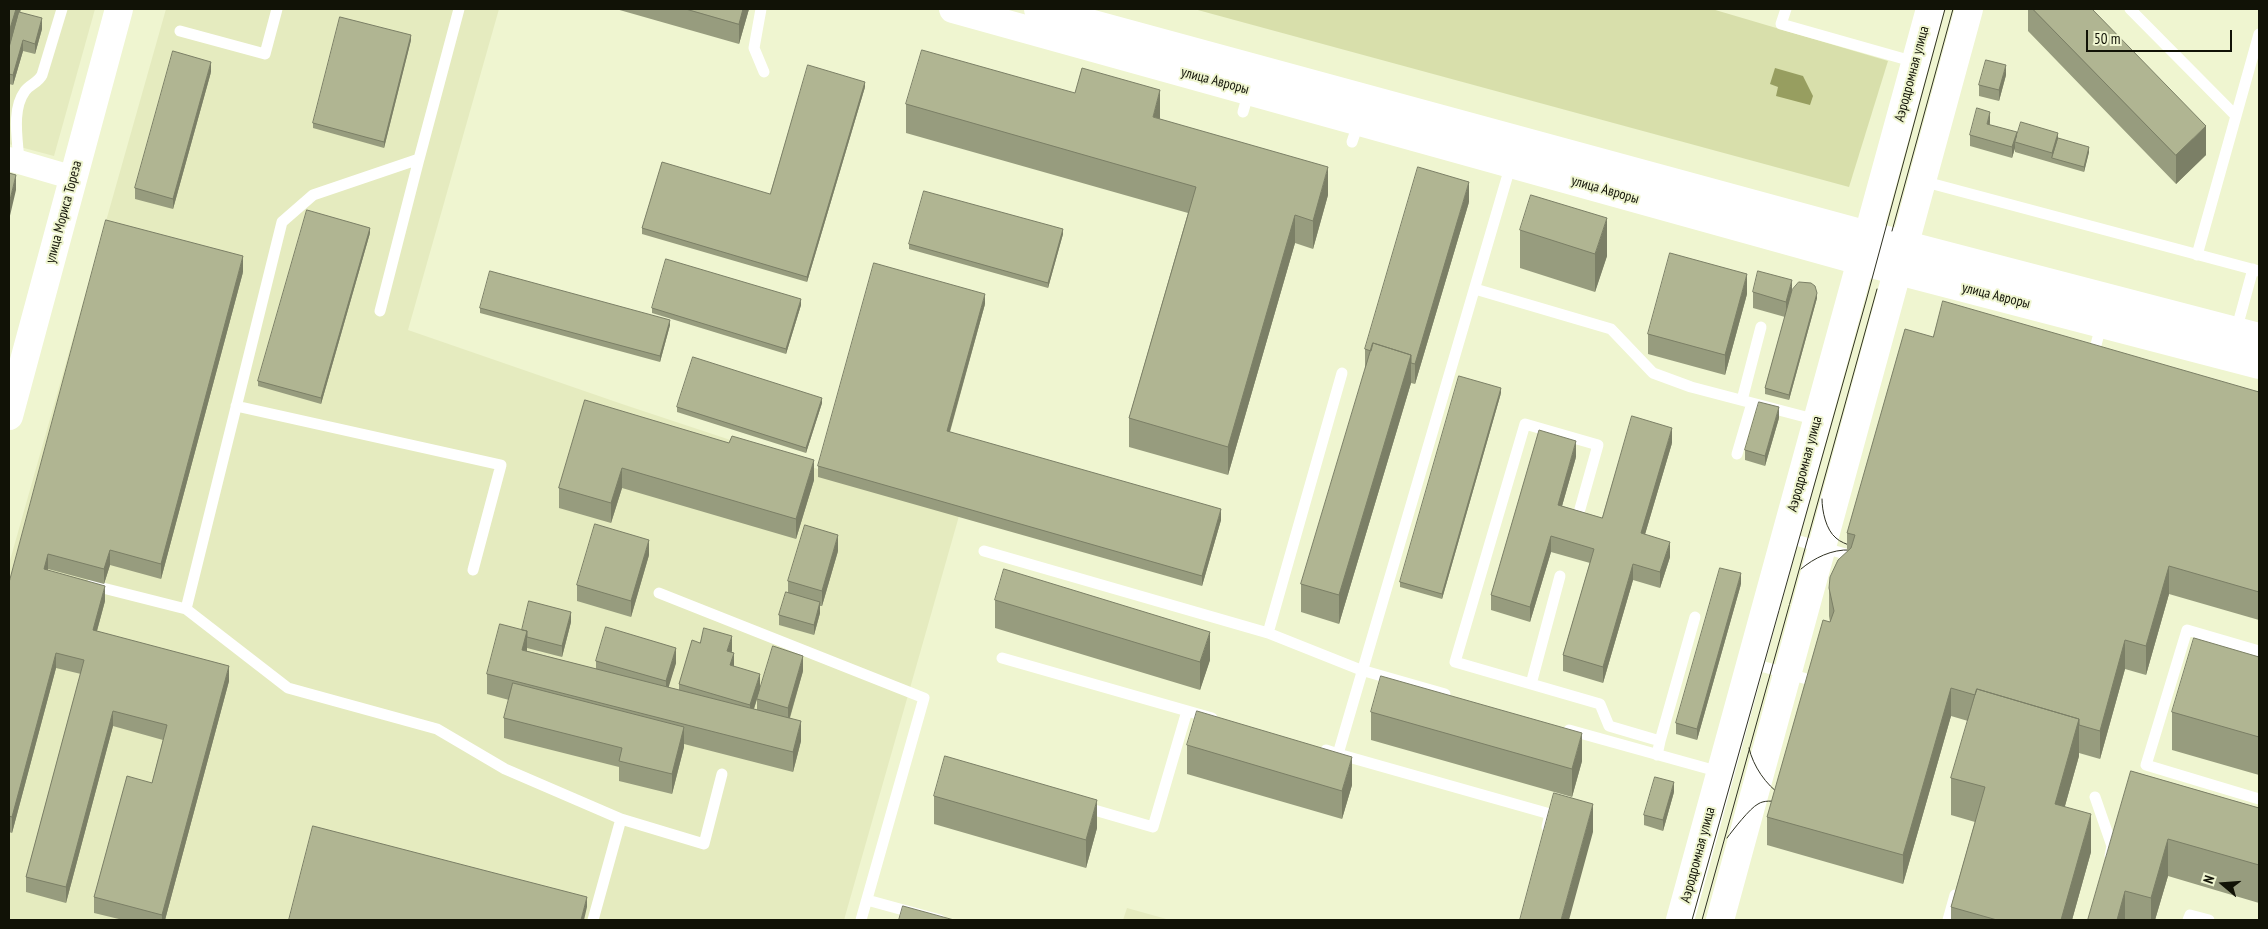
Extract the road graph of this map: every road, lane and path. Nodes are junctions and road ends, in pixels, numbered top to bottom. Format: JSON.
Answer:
{"nodes":[{"id":1,"x":62,"y":9,"type":"edge"},
{"id":2,"x":120,"y":9,"type":"edge"},
{"id":3,"x":277,"y":9,"type":"edge"},
{"id":4,"x":458,"y":9,"type":"edge"},
{"id":5,"x":761,"y":9,"type":"edge"},
{"id":6,"x":953,"y":9,"type":"edge"},
{"id":7,"x":1038,"y":9,"type":"edge"},
{"id":8,"x":1786,"y":9,"type":"edge"},
{"id":9,"x":1930,"y":9,"type":"edge"},
{"id":10,"x":1969,"y":9,"type":"edge"},
{"id":11,"x":2130,"y":9,"type":"edge"},
{"id":12,"x":180,"y":32,"type":"dead end"},
{"id":13,"x":2259,"y":34,"type":"edge"},
{"id":14,"x":1915,"y":62,"type":"junction"},
{"id":15,"x":764,"y":72,"type":"dead end"},
{"id":16,"x":2236,"y":116,"type":"junction"},
{"id":17,"x":420,"y":159,"type":"junction"},
{"id":18,"x":14,"y":160,"type":"edge"},
{"id":19,"x":1511,"y":164,"type":"junction"},
{"id":20,"x":74,"y":178,"type":"junction"},
{"id":21,"x":1922,"y":181,"type":"junction"},
{"id":22,"x":1868,"y":234,"type":"junction"},
{"id":23,"x":1905,"y":244,"type":"junction"},
{"id":24,"x":2197,"y":255,"type":"junction"},
{"id":25,"x":1860,"y":261,"type":"junction"},
{"id":26,"x":2256,"y":270,"type":"edge"},
{"id":27,"x":1898,"y":271,"type":"junction"},
{"id":28,"x":1474,"y":290,"type":"junction"},
{"id":29,"x":380,"y":311,"type":"dead end"},
{"id":30,"x":2106,"y":311,"type":"junction"},
{"id":31,"x":1761,"y":327,"type":"dead end"},
{"id":32,"x":2248,"y":334,"type":"edge"},
{"id":33,"x":2259,"y":365,"type":"edge"},
{"id":34,"x":2089,"y":371,"type":"edge"},
{"id":35,"x":1342,"y":373,"type":"dead end"},
{"id":36,"x":1747,"y":402,"type":"junction"},
{"id":37,"x":236,"y":406,"type":"junction"},
{"id":38,"x":9,"y":416,"type":"edge"},
{"id":39,"x":1817,"y":420,"type":"junction"},
{"id":40,"x":1737,"y":454,"type":"dead end"},
{"id":41,"x":1578,"y":516,"type":"edge"},
{"id":42,"x":1785,"y":538,"type":"junction"},
{"id":43,"x":1823,"y":548,"type":"junction"},
{"id":44,"x":984,"y":551,"type":"dead end"},
{"id":45,"x":1849,"y":555,"type":"edge"},
{"id":46,"x":473,"y":570,"type":"dead end"},
{"id":47,"x":1560,"y":576,"type":"dead end"},
{"id":48,"x":84,"y":583,"type":"edge"},
{"id":49,"x":659,"y":593,"type":"dead end"},
{"id":50,"x":186,"y":609,"type":"junction"},
{"id":51,"x":1695,"y":617,"type":"dead end"},
{"id":52,"x":1268,"y":633,"type":"junction"},
{"id":53,"x":2259,"y":651,"type":"edge"},
{"id":54,"x":1002,"y":658,"type":"dead end"},
{"id":55,"x":1750,"y":663,"type":"junction"},
{"id":56,"x":1361,"y":670,"type":"junction"},
{"id":57,"x":1788,"y":674,"type":"junction"},
{"id":58,"x":1814,"y":681,"type":"edge"},
{"id":59,"x":1531,"y":684,"type":"junction"},
{"id":60,"x":1456,"y":698,"type":"edge"},
{"id":61,"x":1187,"y":710,"type":"junction"},
{"id":62,"x":1224,"y":721,"type":"edge"},
{"id":63,"x":1561,"y":728,"type":"edge"},
{"id":64,"x":1660,"y":741,"type":"junction"},
{"id":65,"x":1319,"y":748,"type":"edge"},
{"id":66,"x":1338,"y":754,"type":"junction"},
{"id":67,"x":1657,"y":755,"type":"junction"},
{"id":68,"x":1720,"y":772,"type":"junction"},
{"id":69,"x":722,"y":774,"type":"dead end"},
{"id":70,"x":2094,"y":797,"type":"dead end"},
{"id":71,"x":2259,"y":798,"type":"edge"},
{"id":72,"x":1068,"y":803,"type":"edge"},
{"id":73,"x":621,"y":819,"type":"junction"},
{"id":74,"x":1545,"y":834,"type":"edge"},
{"id":75,"x":2107,"y":865,"type":"edge"},
{"id":76,"x":1958,"y":884,"type":"edge"},
{"id":77,"x":867,"y":900,"type":"junction"},
{"id":78,"x":593,"y":920,"type":"edge"},
{"id":79,"x":861,"y":920,"type":"edge"},
{"id":80,"x":940,"y":920,"type":"edge"},
{"id":81,"x":1680,"y":920,"type":"edge"},
{"id":82,"x":1720,"y":920,"type":"edge"},
{"id":83,"x":1948,"y":920,"type":"edge"},
{"id":84,"x":2188,"y":920,"type":"edge"},
{"id":85,"x":2209,"y":920,"type":"edge"}],
"edges":[{"from":1,"to":18,"type":"lane"},
{"from":2,"to":20,"type":"main road","name":"улица Мориса Тореза"},
{"from":3,"to":12,"type":"lane"},
{"from":4,"to":17,"type":"lane"},
{"from":5,"to":15,"type":"lane"},
{"from":6,"to":19,"type":"main road","name":"улица Авроры"},
{"from":7,"to":22,"type":"main road","name":"улица Авроры"},
{"from":8,"to":14,"type":"lane"},
{"from":9,"to":14,"type":"main road","name":"Аэродромная улица"},
{"from":10,"to":21,"type":"main road"},
{"from":11,"to":16,"type":"lane"},
{"from":13,"to":16,"type":"lane"},
{"from":14,"to":22,"type":"main road","name":"Аэродромная улица"},
{"from":16,"to":24,"type":"lane"},
{"from":17,"to":29,"type":"lane"},
{"from":17,"to":37,"type":"lane"},
{"from":18,"to":20,"type":"street"},
{"from":19,"to":25,"type":"main road","name":"улица Авроры"},
{"from":19,"to":28,"type":"lane"},
{"from":20,"to":38,"type":"main road","name":"улица Мориса Тореза"},
{"from":21,"to":23,"type":"main road"},
{"from":21,"to":24,"type":"lane"},
{"from":22,"to":23,"type":"main road","name":"улица Авроры"},
{"from":22,"to":25,"type":"main road","name":"Аэродромная улица"},
{"from":23,"to":27,"type":"main road"},
{"from":23,"to":30,"type":"main road","name":"улица Авроры"},
{"from":24,"to":26,"type":"lane"},
{"from":25,"to":27,"type":"main road","name":"улица Авроры"},
{"from":25,"to":39,"type":"main road","name":"Аэродромная улица"},
{"from":26,"to":32,"type":"lane"},
{"from":27,"to":30,"type":"main road","name":"улица Авроры"},
{"from":27,"to":43,"type":"main road"},
{"from":28,"to":36,"type":"lane"},
{"from":28,"to":56,"type":"lane"},
{"from":30,"to":32,"type":"main road","name":"улица Авроры"},
{"from":30,"to":33,"type":"main road","name":"улица Авроры"},
{"from":30,"to":34,"type":"lane"},
{"from":31,"to":36,"type":"lane"},
{"from":35,"to":52,"type":"lane"},
{"from":36,"to":39,"type":"lane"},
{"from":36,"to":40,"type":"lane"},
{"from":37,"to":46,"type":"lane"},
{"from":37,"to":50,"type":"lane"},
{"from":39,"to":42,"type":"main road","name":"Аэродромная улица"},
{"from":41,"to":59,"type":"lane"},
{"from":42,"to":43,"type":"lane"},
{"from":42,"to":55,"type":"main road","name":"Аэродромная улица"},
{"from":43,"to":45,"type":"lane"},
{"from":43,"to":57,"type":"main road"},
{"from":44,"to":52,"type":"lane"},
{"from":47,"to":59,"type":"lane"},
{"from":48,"to":50,"type":"lane"},
{"from":49,"to":77,"type":"lane"},
{"from":50,"to":73,"type":"lane"},
{"from":51,"to":64,"type":"lane"},
{"from":52,"to":56,"type":"lane"},
{"from":53,"to":71,"type":"lane"},
{"from":54,"to":61,"type":"lane"},
{"from":55,"to":57,"type":"lane"},
{"from":55,"to":68,"type":"main road","name":"Аэродромная улица"},
{"from":56,"to":60,"type":"lane"},
{"from":56,"to":66,"type":"lane"},
{"from":57,"to":58,"type":"lane"},
{"from":57,"to":82,"type":"main road"},
{"from":59,"to":64,"type":"lane"},
{"from":61,"to":62,"type":"lane"},
{"from":61,"to":72,"type":"lane"},
{"from":63,"to":67,"type":"lane"},
{"from":64,"to":67,"type":"lane"},
{"from":65,"to":66,"type":"lane"},
{"from":66,"to":74,"type":"lane"},
{"from":67,"to":68,"type":"lane"},
{"from":68,"to":81,"type":"main road","name":"Аэродромная улица"},
{"from":69,"to":73,"type":"lane"},
{"from":70,"to":75,"type":"lane"},
{"from":73,"to":78,"type":"lane"},
{"from":76,"to":83,"type":"lane"},
{"from":77,"to":79,"type":"lane"},
{"from":77,"to":80,"type":"lane"},
{"from":84,"to":85,"type":"lane"}]}
